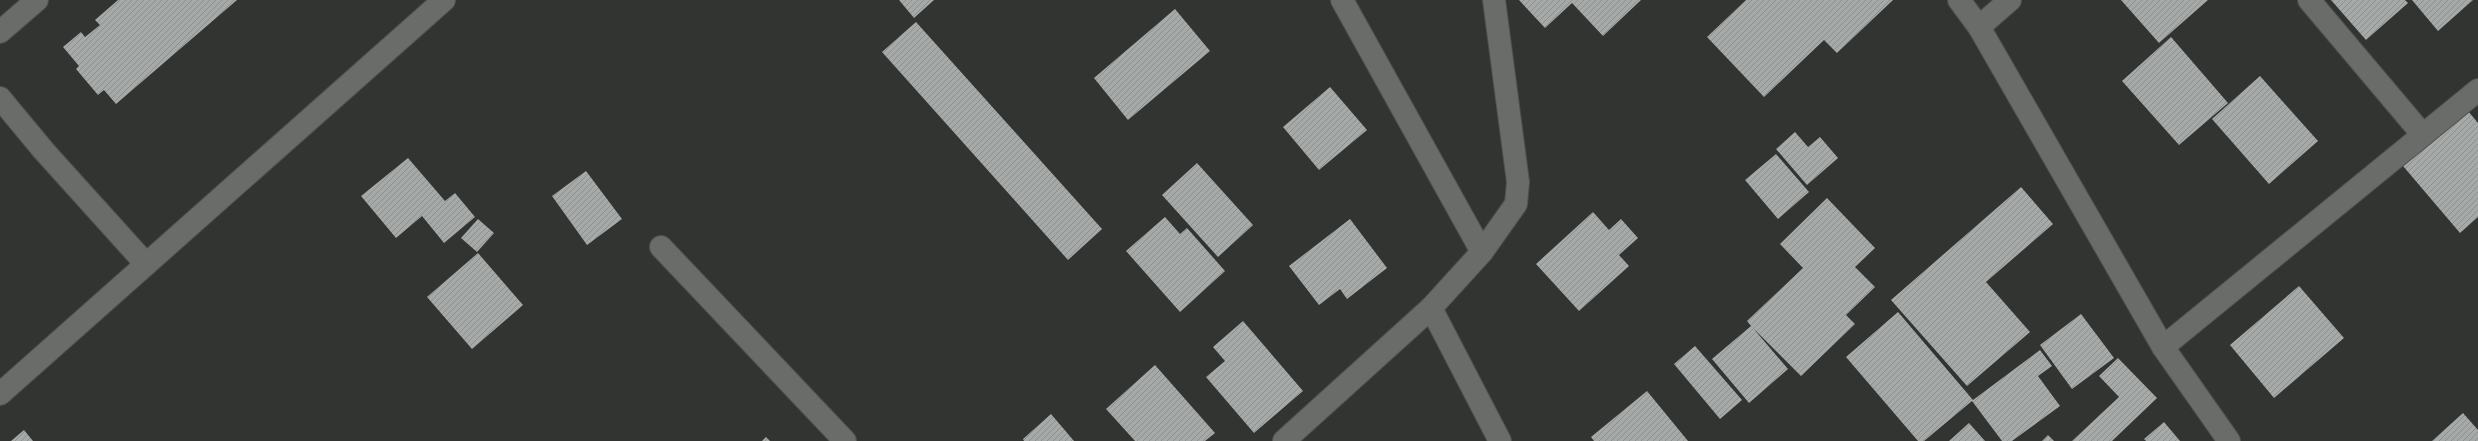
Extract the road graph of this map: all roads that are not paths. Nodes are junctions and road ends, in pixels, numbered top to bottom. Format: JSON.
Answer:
{"nodes":[{"id":1,"x":37,"y":0,"type":"edge"},
{"id":2,"x":444,"y":0,"type":"edge"},
{"id":3,"x":1342,"y":0,"type":"edge"},
{"id":4,"x":1494,"y":0,"type":"edge"},
{"id":5,"x":1959,"y":0,"type":"edge"},
{"id":6,"x":2010,"y":0,"type":"edge"},
{"id":7,"x":2309,"y":0,"type":"edge"},
{"id":8,"x":1979,"y":27,"type":"junction"},
{"id":9,"x":0,"y":32,"type":"edge"},
{"id":10,"x":2478,"y":90,"type":"edge"},
{"id":11,"x":0,"y":98,"type":"edge"},
{"id":12,"x":2423,"y":135,"type":"junction"},
{"id":13,"x":660,"y":247,"type":"dead end"},
{"id":14,"x":1482,"y":252,"type":"junction"},
{"id":15,"x":146,"y":264,"type":"junction"},
{"id":16,"x":1431,"y":308,"type":"junction"},
{"id":17,"x":2163,"y":347,"type":"junction"},
{"id":18,"x":0,"y":394,"type":"edge"},
{"id":19,"x":845,"y":441,"type":"edge"},
{"id":20,"x":1284,"y":441,"type":"edge"},
{"id":21,"x":1500,"y":441,"type":"edge"},
{"id":22,"x":2229,"y":441,"type":"edge"}],
"edges":[{"from":1,"to":9,"type":"street"},
{"from":2,"to":15,"type":"street"},
{"from":3,"to":14,"type":"street"},
{"from":4,"to":14,"type":"street"},
{"from":5,"to":8,"type":"street"},
{"from":6,"to":8,"type":"street"},
{"from":7,"to":12,"type":"street"},
{"from":8,"to":17,"type":"street"},
{"from":10,"to":12,"type":"street"},
{"from":11,"to":15,"type":"street"},
{"from":12,"to":17,"type":"street"},
{"from":13,"to":19,"type":"street"},
{"from":14,"to":16,"type":"street"},
{"from":15,"to":18,"type":"street"},
{"from":16,"to":20,"type":"street"},
{"from":16,"to":21,"type":"street"},
{"from":17,"to":22,"type":"street"}]}
